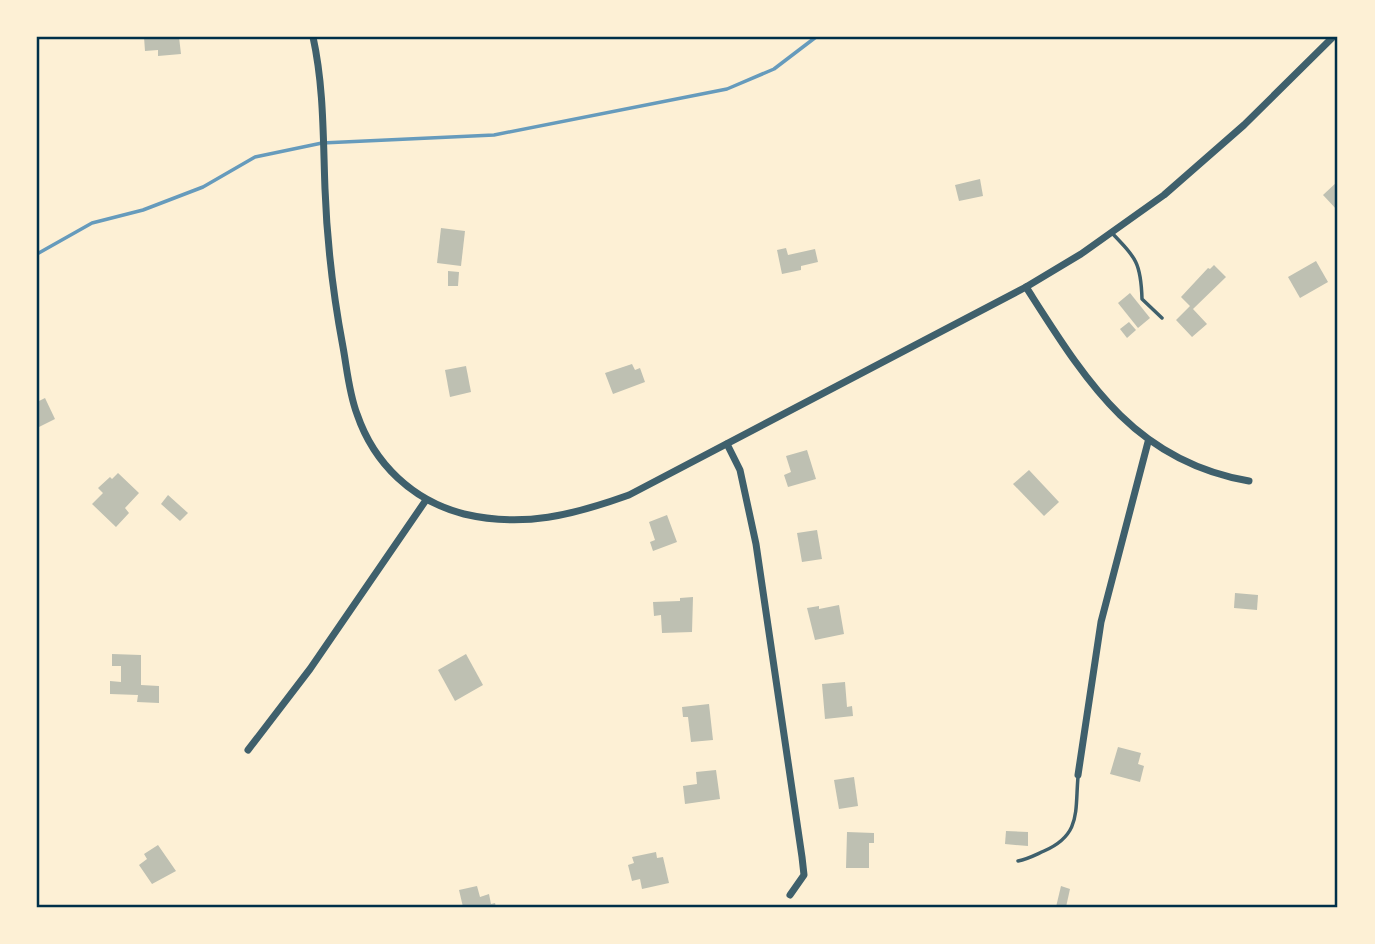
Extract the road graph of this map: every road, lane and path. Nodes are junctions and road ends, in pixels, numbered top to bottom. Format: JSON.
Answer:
{"nodes":[{"id":1,"x":313,"y":37,"type":"edge"},
{"id":2,"x":1334,"y":37,"type":"edge"},
{"id":3,"x":1112,"y":233,"type":"junction"},
{"id":4,"x":1026,"y":288,"type":"junction"},
{"id":5,"x":1162,"y":318,"type":"dead end"},
{"id":6,"x":1148,"y":442,"type":"junction"},
{"id":7,"x":727,"y":444,"type":"junction"},
{"id":8,"x":1249,"y":481,"type":"dead end"},
{"id":9,"x":426,"y":500,"type":"junction"},
{"id":10,"x":248,"y":750,"type":"dead end"},
{"id":11,"x":1078,"y":775,"type":"joint"},
{"id":12,"x":1018,"y":860,"type":"dead end"},
{"id":13,"x":790,"y":895,"type":"dead end"}],
"edges":[{"from":1,"to":9,"type":"street"},
{"from":2,"to":3,"type":"street"},
{"from":3,"to":4,"type":"street"},
{"from":3,"to":5,"type":"lane"},
{"from":4,"to":6,"type":"street"},
{"from":4,"to":7,"type":"street"},
{"from":6,"to":8,"type":"street"},
{"from":6,"to":11,"type":"street"},
{"from":7,"to":9,"type":"street"},
{"from":7,"to":13,"type":"street"},
{"from":9,"to":10,"type":"street"},
{"from":11,"to":12,"type":"lane"}]}
